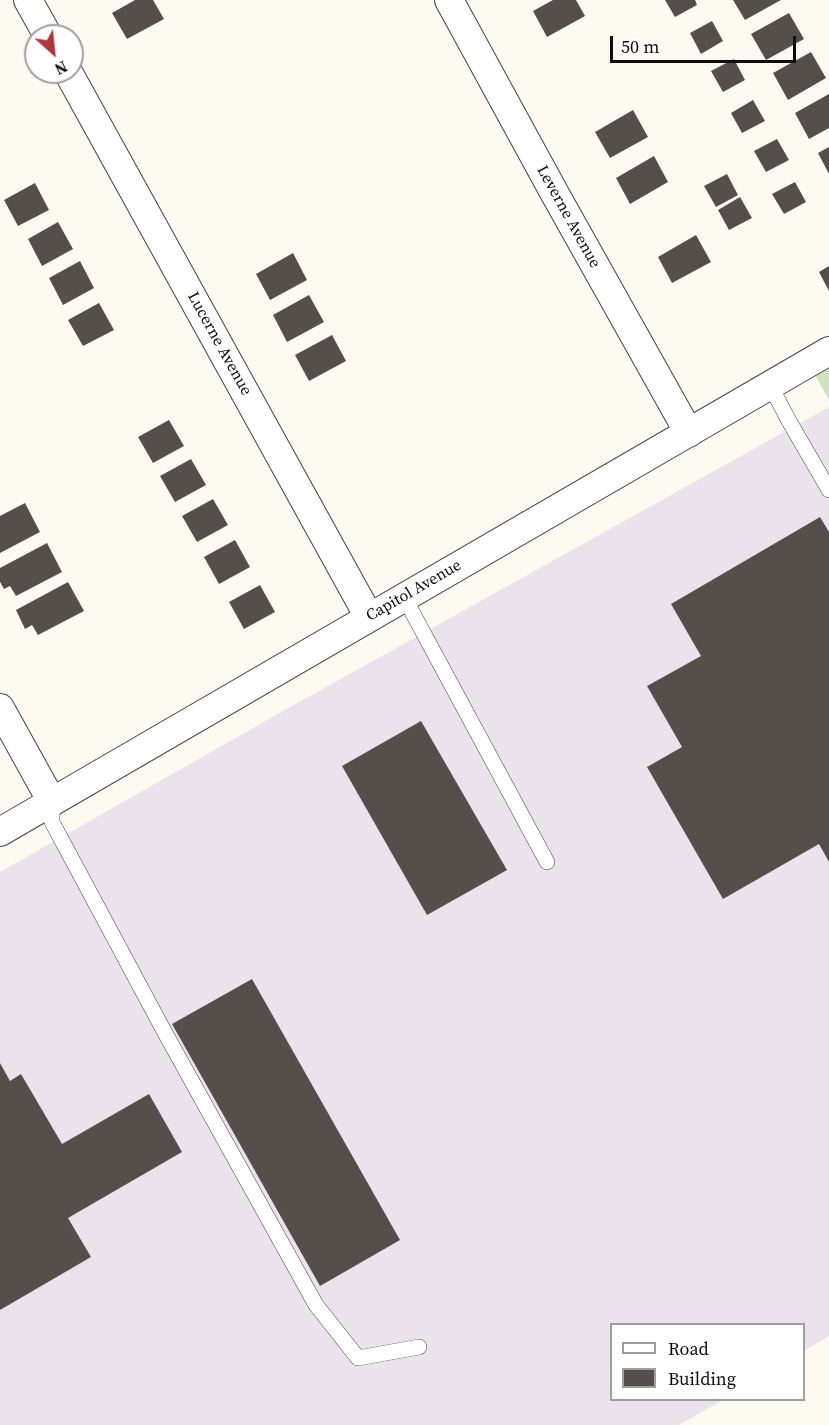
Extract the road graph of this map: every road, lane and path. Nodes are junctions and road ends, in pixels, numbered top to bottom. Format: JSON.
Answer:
{"nodes":[{"id":1,"x":28,"y":0,"type":"edge"},
{"id":2,"x":449,"y":0,"type":"edge"},
{"id":3,"x":41,"y":24,"type":"edge"},
{"id":4,"x":75,"y":84,"type":"edge"},
{"id":5,"x":829,"y":351,"type":"edge"},
{"id":6,"x":771,"y":385,"type":"junction"},
{"id":7,"x":689,"y":433,"type":"junction"},
{"id":8,"x":829,"y":490,"type":"edge"},
{"id":9,"x":404,"y":597,"type":"junction"},
{"id":10,"x":369,"y":617,"type":"junction"},
{"id":11,"x":0,"y":708,"type":"edge"},
{"id":12,"x":52,"y":802,"type":"junction"},
{"id":13,"x":0,"y":832,"type":"edge"},
{"id":14,"x":547,"y":862,"type":"dead end"},
{"id":15,"x":419,"y":1347,"type":"dead end"}],
"edges":[{"from":1,"to":3,"type":"street"},
{"from":2,"to":7,"type":"street","name":"Leverne Avenue"},
{"from":4,"to":10,"type":"street","name":"Lucerne Avenue"},
{"from":5,"to":6,"type":"street","name":"Capitol Avenue"},
{"from":6,"to":7,"type":"street","name":"Capitol Avenue"},
{"from":6,"to":8,"type":"lane"},
{"from":7,"to":9,"type":"street","name":"Capitol Avenue"},
{"from":9,"to":10,"type":"street","name":"Capitol Avenue"},
{"from":9,"to":14,"type":"lane"},
{"from":10,"to":12,"type":"street","name":"Capitol Avenue"},
{"from":11,"to":12,"type":"street"},
{"from":12,"to":13,"type":"street","name":"Capitol Avenue"},
{"from":12,"to":15,"type":"lane"}]}
